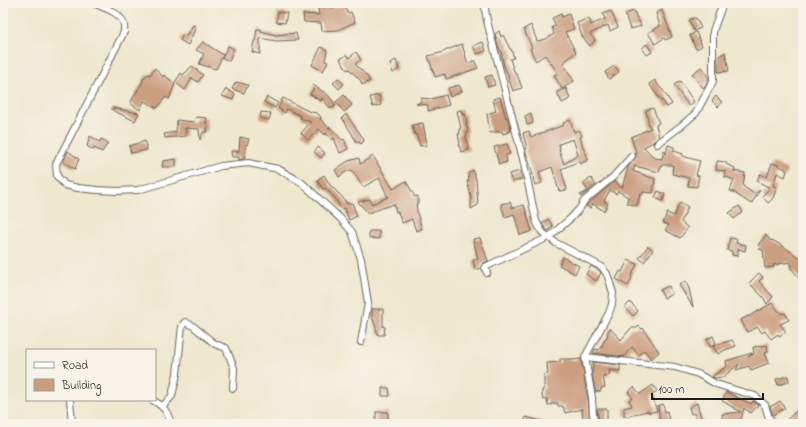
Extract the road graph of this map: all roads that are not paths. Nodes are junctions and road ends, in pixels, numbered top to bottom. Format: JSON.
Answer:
{"nodes":[{"id":1,"x":93,"y":3,"type":"edge"},
{"id":2,"x":484,"y":3,"type":"edge"},
{"id":3,"x":723,"y":3,"type":"edge"},
{"id":4,"x":657,"y":144,"type":"dead end"},
{"id":5,"x":632,"y":156,"type":"dead end"},
{"id":6,"x":549,"y":237,"type":"junction"},
{"id":7,"x":487,"y":273,"type":"dead end"},
{"id":8,"x":361,"y":342,"type":"dead end"},
{"id":9,"x":585,"y":357,"type":"junction"},
{"id":10,"x":233,"y":388,"type":"dead end"},
{"id":11,"x":70,"y":401,"type":"edge"},
{"id":12,"x":154,"y":401,"type":"edge"},
{"id":13,"x":162,"y":407,"type":"junction"},
{"id":14,"x":72,"y":424,"type":"edge"},
{"id":15,"x":171,"y":424,"type":"edge"},
{"id":16,"x":595,"y":424,"type":"edge"},
{"id":17,"x":775,"y":424,"type":"edge"}],
"edges":[{"from":1,"to":8,"type":"street"},
{"from":2,"to":6,"type":"street"},
{"from":3,"to":4,"type":"street"},
{"from":5,"to":6,"type":"street"},
{"from":6,"to":7,"type":"street"},
{"from":6,"to":9,"type":"street"},
{"from":9,"to":16,"type":"street"},
{"from":9,"to":17,"type":"street"},
{"from":10,"to":13,"type":"street"},
{"from":11,"to":14,"type":"street"},
{"from":12,"to":13,"type":"street"},
{"from":13,"to":15,"type":"street"}]}
